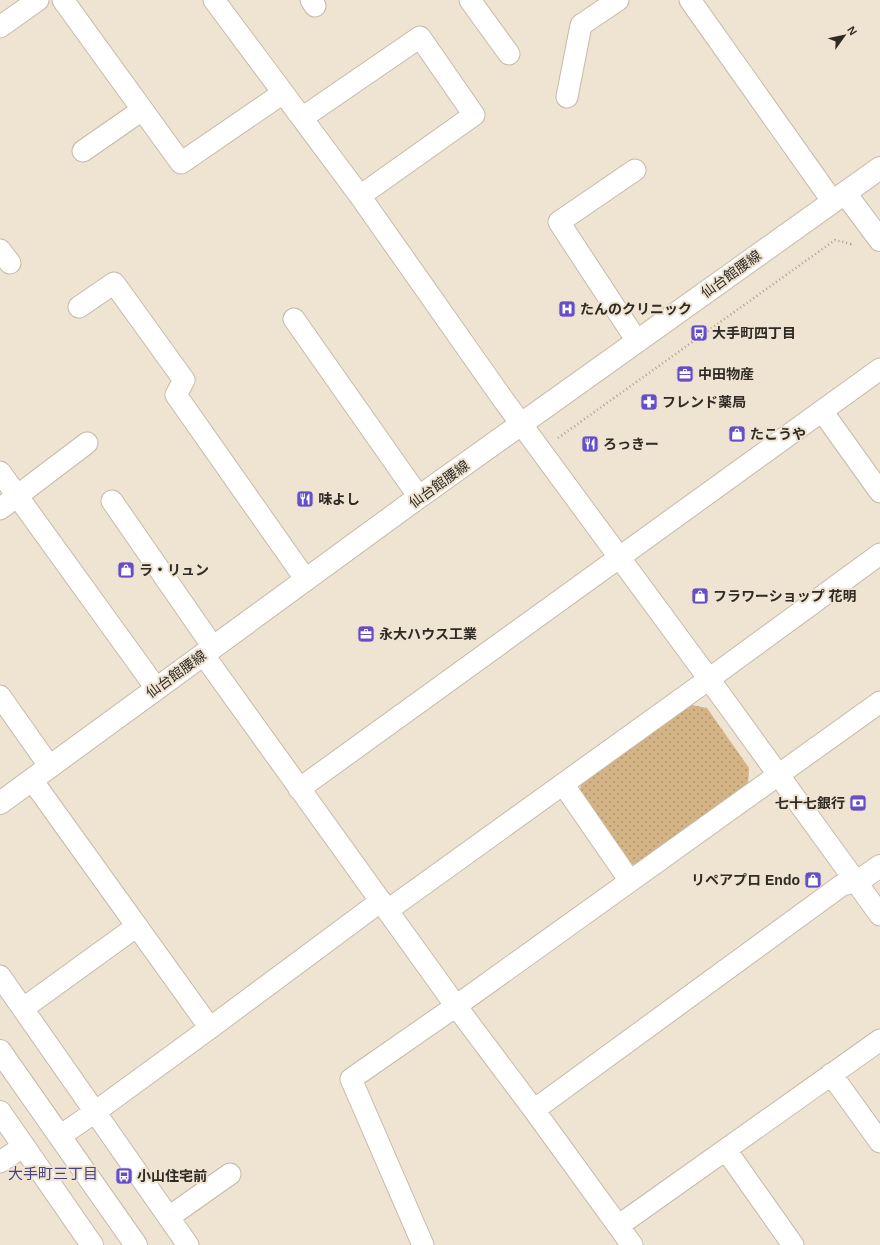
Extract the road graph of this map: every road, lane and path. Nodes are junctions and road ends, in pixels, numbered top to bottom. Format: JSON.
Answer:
{"nodes":[{"id":1,"x":38,"y":0,"type":"edge"},
{"id":2,"x":63,"y":0,"type":"edge"},
{"id":3,"x":214,"y":0,"type":"edge"},
{"id":4,"x":470,"y":0,"type":"edge"},
{"id":5,"x":618,"y":0,"type":"edge"},
{"id":6,"x":690,"y":0,"type":"edge"},
{"id":7,"x":0,"y":27,"type":"edge"},
{"id":8,"x":509,"y":54,"type":"dead end"},
{"id":9,"x":283,"y":92,"type":"junction"},
{"id":10,"x":567,"y":97,"type":"dead end"},
{"id":11,"x":142,"y":110,"type":"junction"},
{"id":12,"x":302,"y":118,"type":"junction"},
{"id":13,"x":83,"y":152,"type":"dead end"},
{"id":14,"x":880,"y":168,"type":"edge"},
{"id":15,"x":635,"y":170,"type":"dead end"},
{"id":16,"x":360,"y":196,"type":"junction"},
{"id":17,"x":839,"y":197,"type":"junction"},
{"id":18,"x":857,"y":240,"type":"dead end"},
{"id":19,"x":880,"y":240,"type":"edge"},
{"id":20,"x":79,"y":307,"type":"dead end"},
{"id":21,"x":294,"y":319,"type":"dead end"},
{"id":22,"x":637,"y":342,"type":"junction"},
{"id":23,"x":880,"y":369,"type":"edge"},
{"id":24,"x":822,"y":411,"type":"junction"},
{"id":25,"x":522,"y":424,"type":"junction"},
{"id":26,"x":554,"y":440,"type":"dead end"},
{"id":27,"x":87,"y":443,"type":"dead end"},
{"id":28,"x":0,"y":472,"type":"edge"},
{"id":29,"x":880,"y":492,"type":"edge"},
{"id":30,"x":18,"y":496,"type":"junction"},
{"id":31,"x":420,"y":497,"type":"junction"},
{"id":32,"x":112,"y":501,"type":"dead end"},
{"id":33,"x":0,"y":509,"type":"edge"},
{"id":34,"x":880,"y":554,"type":"edge"},
{"id":35,"x":620,"y":557,"type":"junction"},
{"id":36,"x":306,"y":580,"type":"junction"},
{"id":37,"x":208,"y":651,"type":"junction"},
{"id":38,"x":709,"y":679,"type":"junction"},
{"id":39,"x":156,"y":688,"type":"junction"},
{"id":40,"x":0,"y":696,"type":"edge"},
{"id":41,"x":880,"y":702,"type":"edge"},
{"id":42,"x":50,"y":767,"type":"junction"},
{"id":43,"x":779,"y":774,"type":"junction"},
{"id":44,"x":32,"y":780,"type":"junction"},
{"id":45,"x":563,"y":784,"type":"junction"},
{"id":46,"x":299,"y":789,"type":"junction"},
{"id":47,"x":0,"y":803,"type":"edge"},
{"id":48,"x":880,"y":866,"type":"edge"},
{"id":49,"x":630,"y":881,"type":"junction"},
{"id":50,"x":857,"y":882,"type":"junction"},
{"id":51,"x":385,"y":906,"type":"junction"},
{"id":52,"x":880,"y":915,"type":"edge"},
{"id":53,"x":137,"y":926,"type":"junction"},
{"id":54,"x":0,"y":976,"type":"edge"},
{"id":55,"x":32,"y":1002,"type":"dead end"},
{"id":56,"x":456,"y":1006,"type":"junction"},
{"id":57,"x":210,"y":1028,"type":"junction"},
{"id":58,"x":880,"y":1040,"type":"edge"},
{"id":59,"x":0,"y":1051,"type":"edge"},
{"id":60,"x":831,"y":1074,"type":"junction"},
{"id":61,"x":534,"y":1110,"type":"junction"},
{"id":62,"x":0,"y":1112,"type":"edge"},
{"id":63,"x":95,"y":1112,"type":"junction"},
{"id":64,"x":60,"y":1136,"type":"junction"},
{"id":65,"x":880,"y":1142,"type":"edge"},
{"id":66,"x":24,"y":1146,"type":"junction"},
{"id":67,"x":726,"y":1150,"type":"junction"},
{"id":68,"x":0,"y":1162,"type":"edge"},
{"id":69,"x":230,"y":1174,"type":"dead end"},
{"id":70,"x":169,"y":1217,"type":"junction"},
{"id":71,"x":618,"y":1226,"type":"junction"},
{"id":72,"x":92,"y":1245,"type":"edge"},
{"id":73,"x":136,"y":1245,"type":"edge"},
{"id":74,"x":188,"y":1245,"type":"edge"},
{"id":75,"x":423,"y":1245,"type":"edge"},
{"id":76,"x":632,"y":1245,"type":"edge"},
{"id":77,"x":793,"y":1245,"type":"edge"}],
"edges":[{"from":1,"to":7,"type":"street"},
{"from":2,"to":11,"type":"street"},
{"from":3,"to":9,"type":"street"},
{"from":4,"to":8,"type":"street"},
{"from":5,"to":10,"type":"street"},
{"from":6,"to":17,"type":"street"},
{"from":9,"to":11,"type":"street"},
{"from":9,"to":12,"type":"street"},
{"from":11,"to":13,"type":"street"},
{"from":12,"to":16,"type":"street"},
{"from":12,"to":16,"type":"street"},
{"from":14,"to":17,"type":"main road","name":"仙台館腰線"},
{"from":15,"to":22,"type":"street"},
{"from":16,"to":25,"type":"street"},
{"from":17,"to":19,"type":"main road"},
{"from":17,"to":22,"type":"main road","name":"仙台館腰線"},
{"from":18,"to":26,"type":"path"},
{"from":20,"to":36,"type":"street"},
{"from":21,"to":31,"type":"street"},
{"from":22,"to":25,"type":"main road","name":"仙台館腰線"},
{"from":23,"to":24,"type":"street"},
{"from":24,"to":29,"type":"street"},
{"from":24,"to":35,"type":"street"},
{"from":25,"to":31,"type":"main road","name":"仙台館腰線"},
{"from":25,"to":35,"type":"street"},
{"from":27,"to":30,"type":"street"},
{"from":28,"to":30,"type":"street"},
{"from":30,"to":33,"type":"street"},
{"from":30,"to":39,"type":"street"},
{"from":31,"to":36,"type":"main road","name":"仙台館腰線"},
{"from":32,"to":37,"type":"street"},
{"from":34,"to":38,"type":"street"},
{"from":35,"to":38,"type":"street"},
{"from":35,"to":46,"type":"street"},
{"from":36,"to":37,"type":"main road","name":"仙台館腰線"},
{"from":37,"to":39,"type":"main road","name":"仙台館腰線"},
{"from":37,"to":46,"type":"street"},
{"from":38,"to":43,"type":"street"},
{"from":38,"to":45,"type":"street"},
{"from":39,"to":42,"type":"main road","name":"仙台館腰線"},
{"from":40,"to":42,"type":"street"},
{"from":41,"to":43,"type":"street"},
{"from":42,"to":44,"type":"main road","name":"仙台館腰線"},
{"from":43,"to":49,"type":"street"},
{"from":43,"to":50,"type":"street"},
{"from":44,"to":47,"type":"main road","name":"仙台館腰線"},
{"from":44,"to":53,"type":"street"},
{"from":45,"to":49,"type":"street"},
{"from":45,"to":51,"type":"street"},
{"from":46,"to":51,"type":"street"},
{"from":48,"to":50,"type":"main road"},
{"from":49,"to":56,"type":"street"},
{"from":50,"to":52,"type":"street"},
{"from":50,"to":61,"type":"street"},
{"from":51,"to":56,"type":"street"},
{"from":51,"to":57,"type":"street"},
{"from":53,"to":55,"type":"street"},
{"from":53,"to":57,"type":"street"},
{"from":54,"to":63,"type":"street"},
{"from":56,"to":61,"type":"street"},
{"from":56,"to":75,"type":"street"},
{"from":57,"to":63,"type":"street"},
{"from":58,"to":60,"type":"street"},
{"from":59,"to":64,"type":"main road"},
{"from":60,"to":65,"type":"street"},
{"from":60,"to":67,"type":"street"},
{"from":61,"to":71,"type":"street"},
{"from":62,"to":66,"type":"main road"},
{"from":63,"to":64,"type":"street"},
{"from":63,"to":70,"type":"street"},
{"from":64,"to":73,"type":"main road"},
{"from":66,"to":68,"type":"street"},
{"from":66,"to":72,"type":"main road"},
{"from":67,"to":71,"type":"street"},
{"from":67,"to":77,"type":"street"},
{"from":69,"to":70,"type":"street"},
{"from":70,"to":74,"type":"street"},
{"from":71,"to":76,"type":"street"}]}
